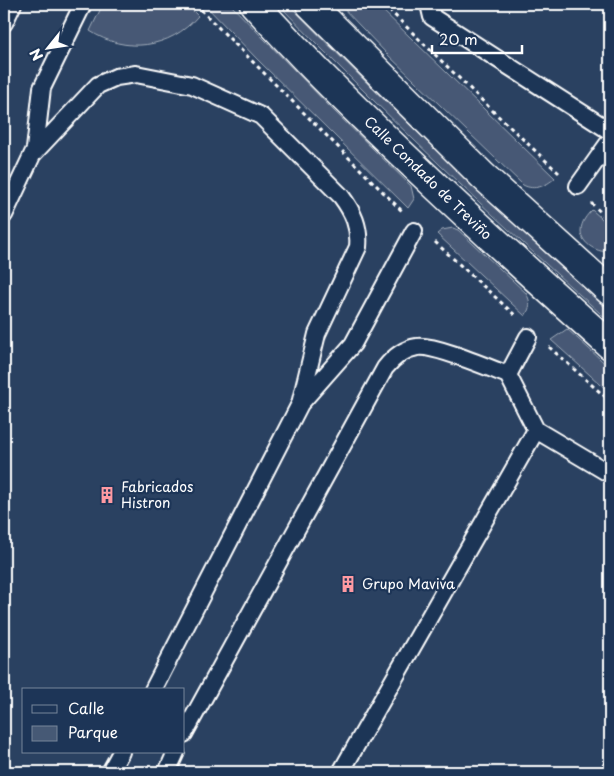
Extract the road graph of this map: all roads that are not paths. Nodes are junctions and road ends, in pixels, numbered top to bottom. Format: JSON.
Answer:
{"nodes":[{"id":1,"x":13,"y":4,"type":"edge"},
{"id":2,"x":83,"y":4,"type":"edge"},
{"id":3,"x":254,"y":4,"type":"edge"},
{"id":4,"x":310,"y":4,"type":"edge"},
{"id":5,"x":429,"y":4,"type":"edge"},
{"id":6,"x":4,"y":23,"type":"edge"},
{"id":7,"x":610,"y":131,"type":"edge"},
{"id":8,"x":610,"y":141,"type":"edge"},
{"id":9,"x":34,"y":153,"type":"junction"},
{"id":10,"x":578,"y":186,"type":"dead end"},
{"id":11,"x":4,"y":215,"type":"edge"},
{"id":12,"x":414,"y":231,"type":"dead end"},
{"id":13,"x":610,"y":291,"type":"edge"},
{"id":14,"x":528,"y":337,"type":"dead end"},
{"id":15,"x":610,"y":345,"type":"edge"},
{"id":16,"x":508,"y":376,"type":"junction"},
{"id":17,"x":300,"y":404,"type":"junction"},
{"id":18,"x":536,"y":430,"type":"junction"},
{"id":19,"x":610,"y":474,"type":"edge"},
{"id":20,"x":154,"y":688,"type":"edge"},
{"id":21,"x":185,"y":732,"type":"edge"},
{"id":22,"x":120,"y":754,"type":"edge"},
{"id":23,"x":175,"y":754,"type":"edge"},
{"id":24,"x":110,"y":772,"type":"edge"},
{"id":25,"x":167,"y":772,"type":"edge"},
{"id":26,"x":341,"y":772,"type":"edge"}],
"edges":[{"from":1,"to":6,"type":"lane"},
{"from":2,"to":9,"type":"lane"},
{"from":3,"to":15,"type":"street","name":"Calle Condado de Treviño"},
{"from":4,"to":13,"type":"street"},
{"from":5,"to":7,"type":"lane"},
{"from":8,"to":10,"type":"lane"},
{"from":9,"to":11,"type":"lane"},
{"from":9,"to":17,"type":"lane"},
{"from":12,"to":17,"type":"lane"},
{"from":14,"to":16,"type":"lane"},
{"from":16,"to":18,"type":"lane"},
{"from":16,"to":21,"type":"lane"},
{"from":17,"to":20,"type":"lane"},
{"from":18,"to":19,"type":"lane"},
{"from":18,"to":26,"type":"lane"},
{"from":22,"to":24,"type":"lane"},
{"from":23,"to":25,"type":"lane"}]}
